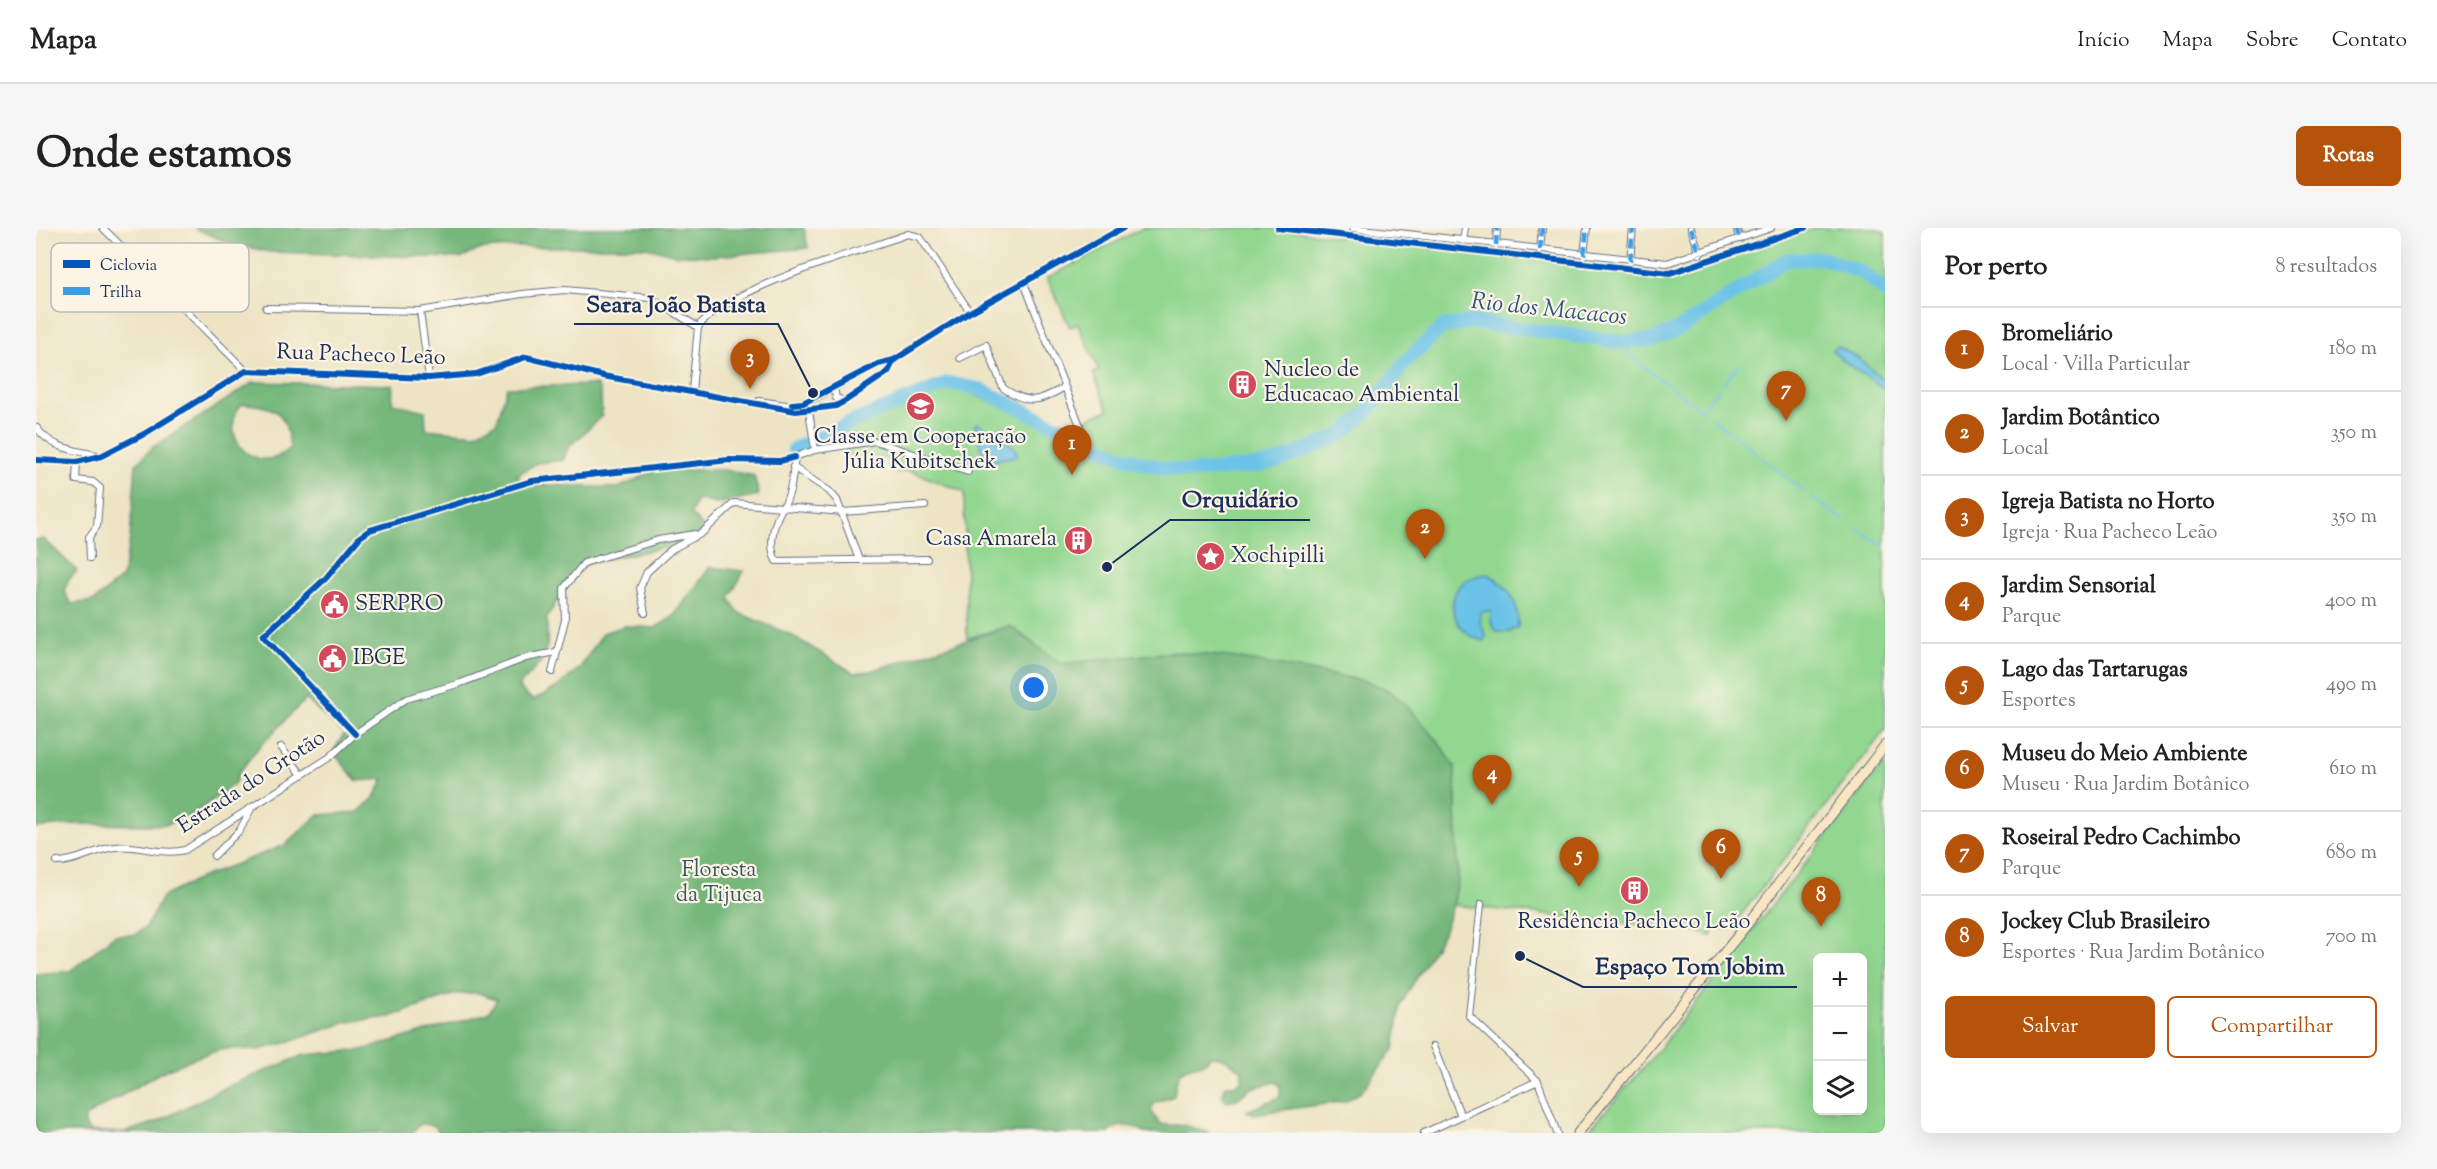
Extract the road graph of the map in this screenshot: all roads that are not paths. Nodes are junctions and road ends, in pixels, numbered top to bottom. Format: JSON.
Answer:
{"nodes":[{"id":1,"x":104,"y":228,"type":"edge"},
{"id":2,"x":1123,"y":228,"type":"edge"},
{"id":3,"x":1353,"y":228,"type":"edge"},
{"id":4,"x":1465,"y":228,"type":"edge"},
{"id":5,"x":1497,"y":228,"type":"edge"},
{"id":6,"x":1542,"y":228,"type":"edge"},
{"id":7,"x":1587,"y":228,"type":"edge"},
{"id":8,"x":1633,"y":228,"type":"edge"},
{"id":9,"x":1691,"y":228,"type":"edge"},
{"id":10,"x":1736,"y":228,"type":"edge"},
{"id":11,"x":1771,"y":228,"type":"edge"},
{"id":12,"x":1413,"y":232,"type":"edge"},
{"id":13,"x":1740,"y":239,"type":"junction"},
{"id":14,"x":1463,"y":241,"type":"junction"},
{"id":15,"x":119,"y":243,"type":"edge"},
{"id":16,"x":1496,"y":245,"type":"junction"},
{"id":17,"x":1540,"y":250,"type":"junction"},
{"id":18,"x":1700,"y":254,"type":"junction"},
{"id":19,"x":1584,"y":255,"type":"junction"},
{"id":20,"x":1630,"y":261,"type":"junction"},
{"id":21,"x":1024,"y":283,"type":"junction"},
{"id":22,"x":266,"y":308,"type":"dead end"},
{"id":23,"x":420,"y":311,"type":"junction"},
{"id":24,"x":187,"y":312,"type":"edge"},
{"id":25,"x":970,"y":312,"type":"junction"},
{"id":26,"x":698,"y":327,"type":"junction"},
{"id":27,"x":960,"y":358,"type":"dead end"},
{"id":28,"x":894,"y":360,"type":"junction"},
{"id":29,"x":246,"y":371,"type":"junction"},
{"id":30,"x":429,"y":378,"type":"junction"},
{"id":31,"x":834,"y":387,"type":"junction"},
{"id":32,"x":1063,"y":388,"type":"junction"},
{"id":33,"x":692,"y":391,"type":"junction"},
{"id":34,"x":816,"y":398,"type":"junction"},
{"id":35,"x":738,"y":400,"type":"junction"},
{"id":36,"x":845,"y":401,"type":"junction"},
{"id":37,"x":811,"y":411,"type":"junction"},
{"id":38,"x":36,"y":427,"type":"edge"},
{"id":39,"x":1080,"y":428,"type":"dead end"},
{"id":40,"x":815,"y":450,"type":"junction"},
{"id":41,"x":101,"y":456,"type":"junction"},
{"id":42,"x":795,"y":457,"type":"junction"},
{"id":43,"x":36,"y":460,"type":"edge"},
{"id":44,"x":77,"y":462,"type":"junction"},
{"id":45,"x":794,"y":467,"type":"junction"},
{"id":46,"x":968,"y":472,"type":"dead end"},
{"id":47,"x":925,"y":506,"type":"dead end"},
{"id":48,"x":780,"y":507,"type":"junction"},
{"id":49,"x":843,"y":512,"type":"junction"},
{"id":50,"x":702,"y":533,"type":"junction"},
{"id":51,"x":90,"y":558,"type":"dead end"},
{"id":52,"x":927,"y":559,"type":"dead end"},
{"id":53,"x":859,"y":560,"type":"junction"},
{"id":54,"x":645,"y":613,"type":"dead end"},
{"id":55,"x":556,"y":652,"type":"junction"},
{"id":56,"x":552,"y":672,"type":"dead end"},
{"id":57,"x":356,"y":734,"type":"junction"},
{"id":58,"x":1885,"y":745,"type":"edge"},
{"id":59,"x":282,"y":747,"type":"dead end"},
{"id":60,"x":302,"y":775,"type":"junction"},
{"id":61,"x":251,"y":808,"type":"junction"},
{"id":62,"x":213,"y":856,"type":"dead end"},
{"id":63,"x":57,"y":862,"type":"dead end"},
{"id":64,"x":1480,"y":904,"type":"dead end"},
{"id":65,"x":1433,"y":1046,"type":"dead end"},
{"id":66,"x":1538,"y":1081,"type":"junction"},
{"id":67,"x":1461,"y":1116,"type":"junction"},
{"id":68,"x":1424,"y":1133,"type":"edge"},
{"id":69,"x":1557,"y":1133,"type":"edge"},
{"id":70,"x":1578,"y":1133,"type":"edge"}],
"edges":[{"from":1,"to":15,"type":"street"},
{"from":2,"to":21,"type":"street","name":"Rua Pacheco Leão"},
{"from":3,"to":12,"type":"street"},
{"from":4,"to":14,"type":"street"},
{"from":5,"to":16,"type":"street"},
{"from":6,"to":17,"type":"street"},
{"from":7,"to":19,"type":"street"},
{"from":8,"to":20,"type":"street"},
{"from":9,"to":18,"type":"street"},
{"from":10,"to":13,"type":"street"},
{"from":11,"to":13,"type":"street"},
{"from":12,"to":14,"type":"street"},
{"from":13,"to":18,"type":"street"},
{"from":14,"to":16,"type":"street"},
{"from":16,"to":17,"type":"street"},
{"from":17,"to":19,"type":"street"},
{"from":18,"to":20,"type":"street"},
{"from":19,"to":20,"type":"street"},
{"from":21,"to":25,"type":"street","name":"Rua Pacheco Leão"},
{"from":21,"to":32,"type":"street"},
{"from":22,"to":23,"type":"street"},
{"from":23,"to":26,"type":"street"},
{"from":23,"to":30,"type":"street"},
{"from":24,"to":29,"type":"street"},
{"from":25,"to":26,"type":"street"},
{"from":25,"to":28,"type":"street","name":"Rua Pacheco Leão"},
{"from":26,"to":33,"type":"street"},
{"from":27,"to":32,"type":"street"},
{"from":28,"to":31,"type":"street","name":"Rua Pacheco Leão"},
{"from":28,"to":36,"type":"street","name":"Rua Pacheco Leão"},
{"from":29,"to":30,"type":"street","name":"Rua Pacheco Leão"},
{"from":29,"to":41,"type":"street","name":"Rua Pacheco Leão"},
{"from":30,"to":33,"type":"street","name":"Rua Pacheco Leão"},
{"from":31,"to":34,"type":"street","name":"Rua Pacheco Leão"},
{"from":31,"to":36,"type":"street"},
{"from":32,"to":39,"type":"street"},
{"from":33,"to":35,"type":"street","name":"Rua Pacheco Leão"},
{"from":34,"to":35,"type":"street","name":"Rua Pacheco Leão"},
{"from":34,"to":37,"type":"street"},
{"from":35,"to":37,"type":"street","name":"Rua Pacheco Leão"},
{"from":36,"to":37,"type":"street","name":"Rua Pacheco Leão"},
{"from":37,"to":40,"type":"street"},
{"from":38,"to":41,"type":"street"},
{"from":40,"to":42,"type":"street"},
{"from":40,"to":46,"type":"street"},
{"from":41,"to":44,"type":"street","name":"Rua Pacheco Leão"},
{"from":42,"to":45,"type":"street"},
{"from":42,"to":57,"type":"street"},
{"from":43,"to":44,"type":"street","name":"Rua Pacheco Leão"},
{"from":44,"to":51,"type":"street"},
{"from":45,"to":48,"type":"street"},
{"from":45,"to":49,"type":"street"},
{"from":47,"to":49,"type":"street"},
{"from":48,"to":49,"type":"street"},
{"from":48,"to":50,"type":"street"},
{"from":48,"to":53,"type":"street"},
{"from":49,"to":53,"type":"street"},
{"from":50,"to":54,"type":"street"},
{"from":50,"to":55,"type":"street"},
{"from":52,"to":53,"type":"street"},
{"from":55,"to":56,"type":"street"},
{"from":55,"to":57,"type":"street","name":"Estrada do Grotão"},
{"from":57,"to":60,"type":"street","name":"Estrada do Grotão"},
{"from":58,"to":70,"type":"main road"},
{"from":59,"to":60,"type":"street"},
{"from":60,"to":61,"type":"street","name":"Estrada do Grotão"},
{"from":61,"to":62,"type":"street"},
{"from":61,"to":63,"type":"street","name":"Estrada do Grotão"},
{"from":64,"to":66,"type":"street"},
{"from":65,"to":67,"type":"street"},
{"from":66,"to":67,"type":"street"},
{"from":66,"to":69,"type":"street"},
{"from":67,"to":68,"type":"street"}]}
